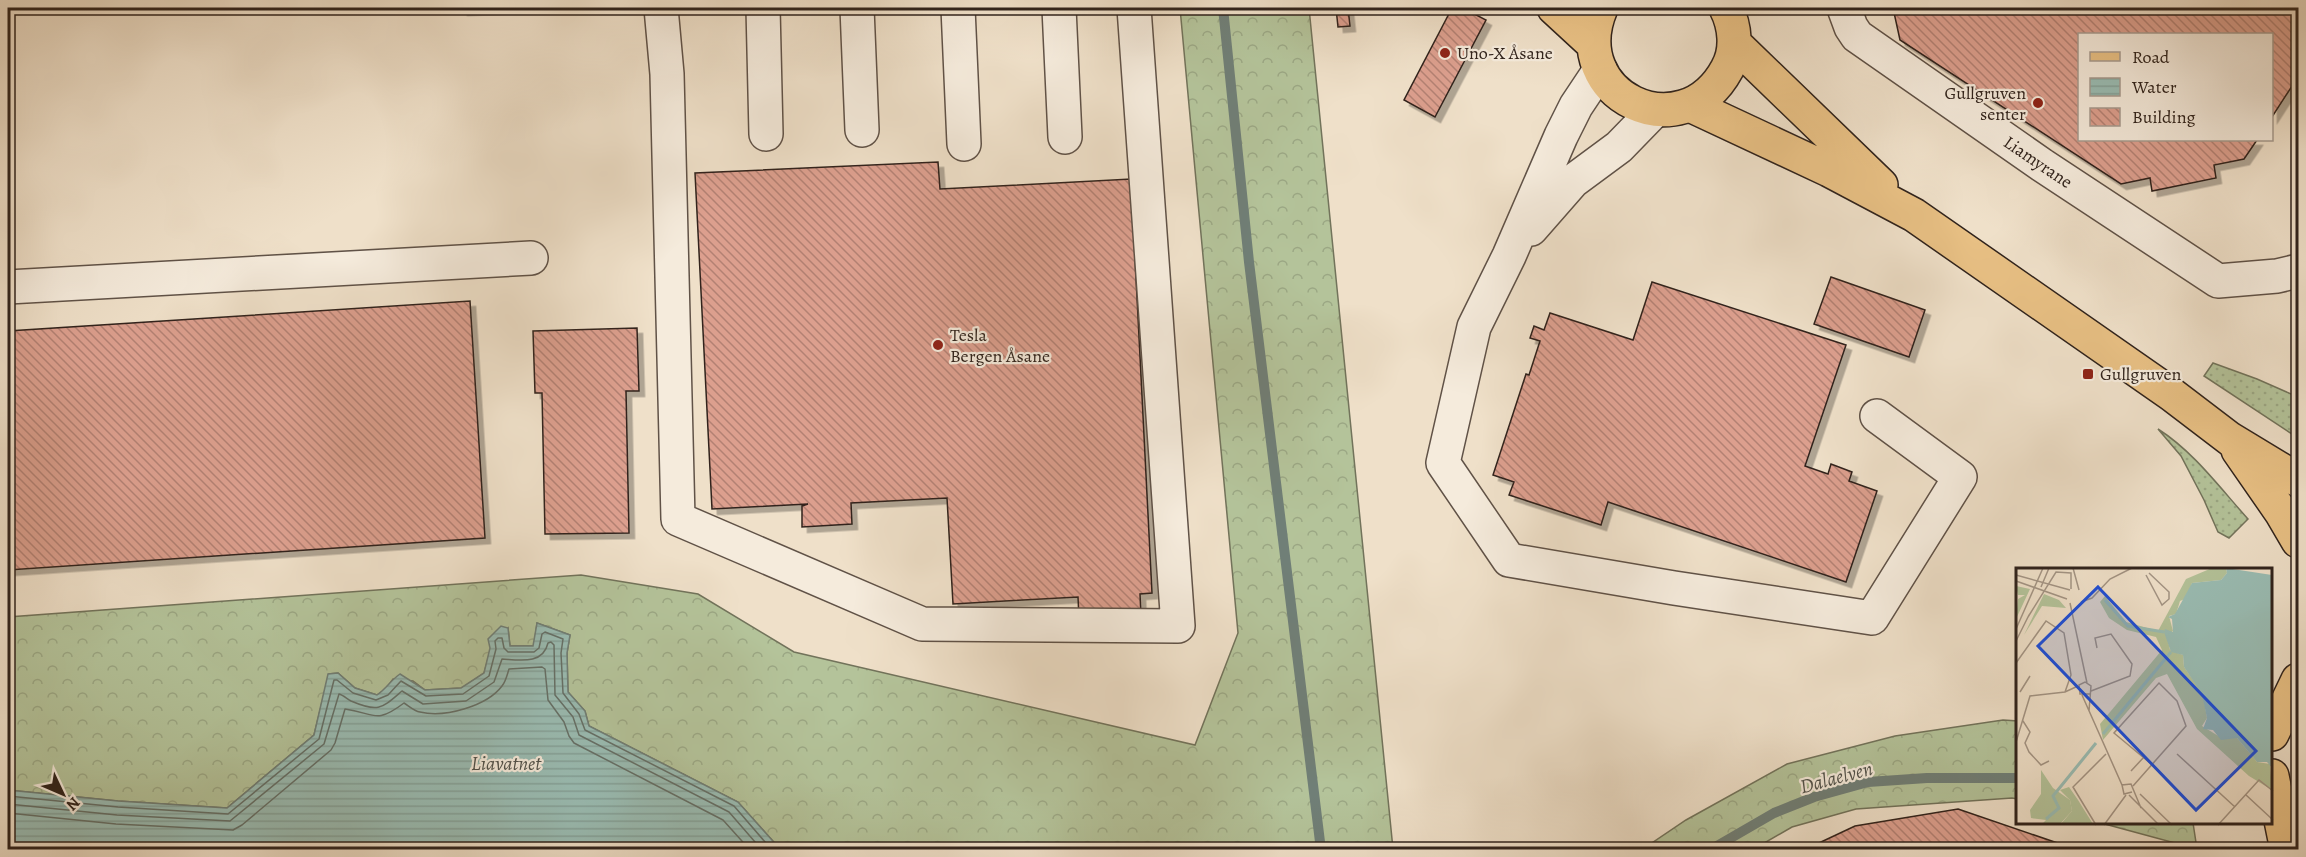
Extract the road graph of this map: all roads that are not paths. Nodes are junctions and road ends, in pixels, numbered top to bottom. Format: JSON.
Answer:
{"nodes":[{"id":1,"x":661,"y":8,"type":"edge"},
{"id":2,"x":763,"y":8,"type":"edge"},
{"id":3,"x":857,"y":8,"type":"edge"},
{"id":4,"x":958,"y":8,"type":"edge"},
{"id":5,"x":1059,"y":8,"type":"edge"},
{"id":6,"x":1134,"y":8,"type":"edge"},
{"id":7,"x":1554,"y":8,"type":"edge"},
{"id":8,"x":1601,"y":8,"type":"edge"},
{"id":9,"x":1844,"y":8,"type":"edge"},
{"id":10,"x":1731,"y":19,"type":"edge"},
{"id":11,"x":1596,"y":57,"type":"junction"},
{"id":12,"x":1690,"y":105,"type":"junction"},
{"id":13,"x":1655,"y":110,"type":"junction"},
{"id":14,"x":862,"y":130,"type":"dead end"},
{"id":15,"x":766,"y":134,"type":"dead end"},
{"id":16,"x":1065,"y":137,"type":"dead end"},
{"id":17,"x":964,"y":144,"type":"dead end"},
{"id":18,"x":1914,"y":214,"type":"junction"},
{"id":19,"x":1512,"y":250,"type":"junction"},
{"id":20,"x":531,"y":258,"type":"dead end"},
{"id":21,"x":2298,"y":271,"type":"edge"},
{"id":22,"x":8,"y":287,"type":"edge"},
{"id":23,"x":1877,"y":416,"type":"dead end"},
{"id":24,"x":2230,"y":439,"type":"junction"},
{"id":25,"x":2298,"y":480,"type":"edge"},
{"id":26,"x":2298,"y":541,"type":"edge"},
{"id":27,"x":2298,"y":680,"type":"edge"},
{"id":28,"x":2273,"y":730,"type":"edge"},
{"id":29,"x":2273,"y":786,"type":"edge"},
{"id":30,"x":2298,"y":823,"type":"edge"},
{"id":31,"x":2286,"y":849,"type":"edge"},
{"id":32,"x":2295,"y":849,"type":"edge"}],
"edges":[{"from":1,"to":6,"type":"lane"},
{"from":2,"to":15,"type":"lane"},
{"from":3,"to":14,"type":"lane"},
{"from":4,"to":17,"type":"lane"},
{"from":5,"to":16,"type":"lane"},
{"from":7,"to":11,"type":"main road"},
{"from":8,"to":11,"type":"main road"},
{"from":9,"to":21,"type":"lane","name":"Liamyrane"},
{"from":10,"to":12,"type":"main road"},
{"from":10,"to":18,"type":"main road"},
{"from":11,"to":13,"type":"main road"},
{"from":11,"to":19,"type":"lane"},
{"from":12,"to":13,"type":"main road"},
{"from":12,"to":18,"type":"main road"},
{"from":13,"to":19,"type":"lane"},
{"from":18,"to":24,"type":"main road"},
{"from":19,"to":23,"type":"lane"},
{"from":20,"to":22,"type":"lane"},
{"from":24,"to":25,"type":"main road"},
{"from":24,"to":26,"type":"main road"},
{"from":27,"to":28,"type":"main road"},
{"from":29,"to":31,"type":"main road"},
{"from":30,"to":32,"type":"main road"}]}
